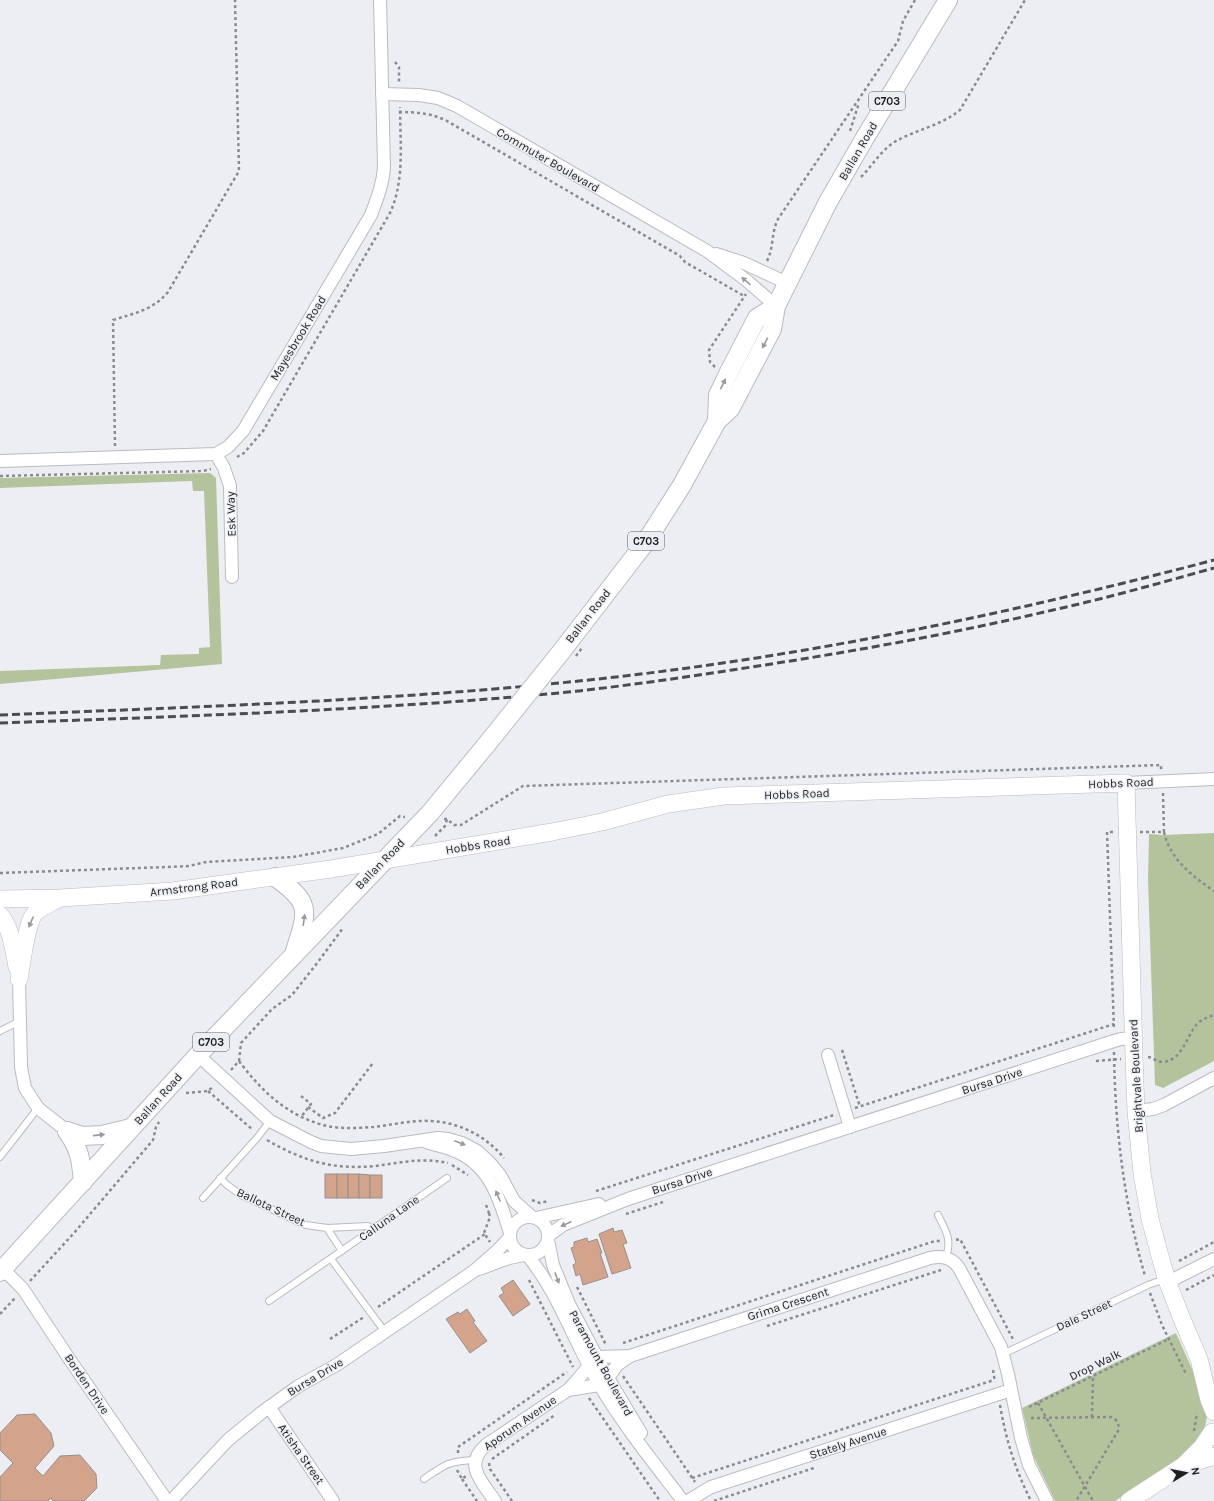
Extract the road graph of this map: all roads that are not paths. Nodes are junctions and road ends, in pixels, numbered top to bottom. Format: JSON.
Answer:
{"nodes":[{"id":1,"x":380,"y":0,"type":"edge"},
{"id":2,"x":948,"y":0,"type":"edge"},
{"id":3,"x":382,"y":94,"type":"junction"},
{"id":4,"x":707,"y":251,"type":"junction"},
{"id":5,"x":787,"y":283,"type":"junction"},
{"id":6,"x":776,"y":306,"type":"junction"},
{"id":7,"x":717,"y":421,"type":"junction"},
{"id":8,"x":219,"y":459,"type":"junction"},
{"id":9,"x":0,"y":461,"type":"edge"},
{"id":10,"x":232,"y":577,"type":"dead end"},
{"id":11,"x":1214,"y":779,"type":"edge"},
{"id":12,"x":1126,"y":783,"type":"junction"},
{"id":13,"x":386,"y":859,"type":"junction"},
{"id":14,"x":275,"y":877,"type":"junction"},
{"id":15,"x":60,"y":898,"type":"junction"},
{"id":16,"x":0,"y":900,"type":"edge"},
{"id":17,"x":0,"y":915,"type":"edge"},
{"id":18,"x":292,"y":957,"type":"junction"},
{"id":19,"x":19,"y":979,"type":"junction"},
{"id":20,"x":20,"y":1021,"type":"junction"},
{"id":21,"x":0,"y":1031,"type":"edge"},
{"id":22,"x":1134,"y":1038,"type":"junction"},
{"id":23,"x":198,"y":1055,"type":"junction"},
{"id":24,"x":828,"y":1055,"type":"dead end"},
{"id":25,"x":1214,"y":1078,"type":"edge"},
{"id":26,"x":38,"y":1108,"type":"junction"},
{"id":27,"x":1136,"y":1111,"type":"junction"},
{"id":28,"x":270,"y":1121,"type":"junction"},
{"id":29,"x":850,"y":1127,"type":"junction"},
{"id":30,"x":131,"y":1128,"type":"junction"},
{"id":31,"x":66,"y":1131,"type":"junction"},
{"id":32,"x":423,"y":1142,"type":"junction"},
{"id":33,"x":0,"y":1157,"type":"edge"},
{"id":34,"x":220,"y":1178,"type":"junction"},
{"id":35,"x":447,"y":1178,"type":"dead end"},
{"id":36,"x":83,"y":1182,"type":"junction"},
{"id":37,"x":202,"y":1198,"type":"dead end"},
{"id":38,"x":628,"y":1199,"type":"junction"},
{"id":39,"x":938,"y":1215,"type":"dead end"},
{"id":40,"x":534,"y":1217,"type":"junction"},
{"id":41,"x":327,"y":1228,"type":"junction"},
{"id":42,"x":373,"y":1229,"type":"junction"},
{"id":43,"x":510,"y":1235,"type":"junction"},
{"id":44,"x":549,"y":1238,"type":"junction"},
{"id":45,"x":342,"y":1251,"type":"junction"},
{"id":46,"x":526,"y":1255,"type":"junction"},
{"id":47,"x":946,"y":1258,"type":"junction"},
{"id":48,"x":331,"y":1259,"type":"junction"},
{"id":49,"x":1214,"y":1259,"type":"edge"},
{"id":50,"x":1,"y":1271,"type":"edge"},
{"id":51,"x":474,"y":1271,"type":"junction"},
{"id":52,"x":1167,"y":1280,"type":"junction"},
{"id":53,"x":269,"y":1301,"type":"dead end"},
{"id":54,"x":385,"y":1332,"type":"junction"},
{"id":55,"x":1003,"y":1354,"type":"junction"},
{"id":56,"x":1199,"y":1359,"type":"junction"},
{"id":57,"x":592,"y":1361,"type":"junction"},
{"id":58,"x":615,"y":1361,"type":"junction"},
{"id":59,"x":1214,"y":1380,"type":"edge"},
{"id":60,"x":604,"y":1381,"type":"junction"},
{"id":61,"x":568,"y":1390,"type":"junction"},
{"id":62,"x":1011,"y":1390,"type":"junction"},
{"id":63,"x":269,"y":1407,"type":"junction"},
{"id":64,"x":1214,"y":1412,"type":"edge"},
{"id":65,"x":1211,"y":1439,"type":"edge"},
{"id":66,"x":476,"y":1460,"type":"junction"},
{"id":67,"x":424,"y":1479,"type":"dead end"},
{"id":68,"x":167,"y":1501,"type":"edge"},
{"id":69,"x":171,"y":1501,"type":"edge"},
{"id":70,"x":334,"y":1501,"type":"edge"},
{"id":71,"x":495,"y":1501,"type":"edge"},
{"id":72,"x":683,"y":1501,"type":"edge"},
{"id":73,"x":688,"y":1501,"type":"edge"},
{"id":74,"x":1047,"y":1501,"type":"edge"},
{"id":75,"x":1129,"y":1501,"type":"edge"}],
"edges":[{"from":1,"to":3,"type":"street","name":"Mayesbrook Road"},
{"from":2,"to":5,"type":"main road","name":"Ballan Road","number":"C703"},
{"from":3,"to":4,"type":"street","name":"Commuter Boulevard"},
{"from":3,"to":8,"type":"street","name":"Mayesbrook Road"},
{"from":4,"to":5,"type":"street","name":"Commuter Boulevard"},
{"from":6,"to":4,"type":"street","name":"Commuter Boulevard","one_way":true},
{"from":5,"to":6,"type":"main road","name":"Ballan Road","number":"C703"},
{"from":6,"to":7,"type":"main road","name":"Ballan Road","number":"C703","one_way":true},
{"from":7,"to":6,"type":"main road","name":"Ballan Road","number":"C703","one_way":true},
{"from":7,"to":13,"type":"main road","name":"Ballan Road","number":"C703","bridge":true},
{"from":8,"to":9,"type":"street"},
{"from":8,"to":10,"type":"street","name":"Esk Way"},
{"from":11,"to":12,"type":"street","name":"Hobbs Road"},
{"from":12,"to":13,"type":"street","name":"Hobbs Road"},
{"from":12,"to":22,"type":"street","name":"Brightvale Boulevard"},
{"from":13,"to":14,"type":"street","name":"Armstrong Road"},
{"from":13,"to":18,"type":"main road","name":"Ballan Road","number":"C703"},
{"from":14,"to":15,"type":"street","name":"Armstrong Road"},
{"from":18,"to":14,"type":"main road","one_way":true},
{"from":15,"to":16,"type":"street","name":"Armstrong Road"},
{"from":15,"to":19,"type":"street","one_way":true},
{"from":17,"to":19,"type":"street"},
{"from":18,"to":23,"type":"main road","name":"Ballan Road","number":"C703"},
{"from":19,"to":20,"type":"street"},
{"from":20,"to":21,"type":"lane"},
{"from":20,"to":26,"type":"street"},
{"from":22,"to":27,"type":"street","name":"Brightvale Boulevard"},
{"from":22,"to":29,"type":"street","name":"Bursa Drive"},
{"from":23,"to":28,"type":"street"},
{"from":23,"to":30,"type":"main road","name":"Ballan Road","number":"C703"},
{"from":24,"to":29,"type":"street"},
{"from":25,"to":27,"type":"street"},
{"from":26,"to":31,"type":"street"},
{"from":26,"to":33,"type":"lane"},
{"from":27,"to":52,"type":"street","name":"Brightvale Boulevard"},
{"from":28,"to":32,"type":"street"},
{"from":28,"to":34,"type":"lane"},
{"from":29,"to":38,"type":"street","name":"Bursa Drive"},
{"from":31,"to":30,"type":"main road","one_way":true},
{"from":30,"to":36,"type":"main road","name":"Ballan Road","number":"C703"},
{"from":31,"to":36,"type":"main road"},
{"from":32,"to":40,"type":"street","one_way":true},
{"from":43,"to":32,"type":"street","one_way":true},
{"from":34,"to":37,"type":"lane"},
{"from":34,"to":41,"type":"lane","name":"Ballota Street"},
{"from":35,"to":42,"type":"lane","name":"Calluna Lane"},
{"from":36,"to":50,"type":"main road","name":"Ballan Road","number":"C703"},
{"from":38,"to":40,"type":"street","name":"Bursa Drive"},
{"from":38,"to":44,"type":"street","name":"Bursa Drive","one_way":true},
{"from":39,"to":47,"type":"lane"},
{"from":40,"to":43,"type":"street"},
{"from":40,"to":44,"type":"street"},
{"from":41,"to":42,"type":"lane","name":"Ballota Street"},
{"from":41,"to":45,"type":"lane"},
{"from":42,"to":45,"type":"lane","name":"Calluna Lane"},
{"from":43,"to":46,"type":"street"},
{"from":43,"to":51,"type":"street","name":"Bursa Drive"},
{"from":44,"to":46,"type":"street"},
{"from":44,"to":57,"type":"street","name":"Paramount Boulevard","one_way":true},
{"from":45,"to":48,"type":"lane","name":"Calluna Lane"},
{"from":46,"to":51,"type":"street","name":"Bursa Drive"},
{"from":46,"to":57,"type":"street","name":"Paramount Boulevard"},
{"from":47,"to":55,"type":"street"},
{"from":47,"to":58,"type":"street","name":"Grima Crescent"},
{"from":48,"to":53,"type":"lane","name":"Calluna Lane"},
{"from":48,"to":54,"type":"lane"},
{"from":49,"to":52,"type":"street"},
{"from":50,"to":68,"type":"street","name":"Borden Drive"},
{"from":51,"to":54,"type":"street","name":"Bursa Drive"},
{"from":52,"to":55,"type":"lane","name":"Dale Street"},
{"from":52,"to":56,"type":"street","name":"Brightvale Boulevard"},
{"from":54,"to":63,"type":"street","name":"Bursa Drive"},
{"from":55,"to":62,"type":"street"},
{"from":56,"to":59,"type":"street","name":"Brightvale Boulevard"},
{"from":56,"to":64,"type":"street","name":"Brightvale Boulevard"},
{"from":57,"to":58,"type":"street"},
{"from":57,"to":60,"type":"street","name":"Paramount Boulevard"},
{"from":57,"to":61,"type":"street","name":"Aporum Avenue"},
{"from":58,"to":60,"type":"street","name":"Grima Crescent"},
{"from":60,"to":61,"type":"street","name":"Aporum Avenue"},
{"from":60,"to":72,"type":"street","name":"Paramount Boulevard"},
{"from":61,"to":66,"type":"street","name":"Aporum Avenue"},
{"from":62,"to":73,"type":"street","name":"Stately Avenue"},
{"from":62,"to":74,"type":"street"},
{"from":63,"to":69,"type":"street","name":"Bursa Drive"},
{"from":63,"to":70,"type":"street","name":"Atisha Street"},
{"from":65,"to":75,"type":"street"},
{"from":66,"to":67,"type":"lane","name":"Aporum Avenue"},
{"from":66,"to":71,"type":"street","name":"Aporum Avenue"}]}
